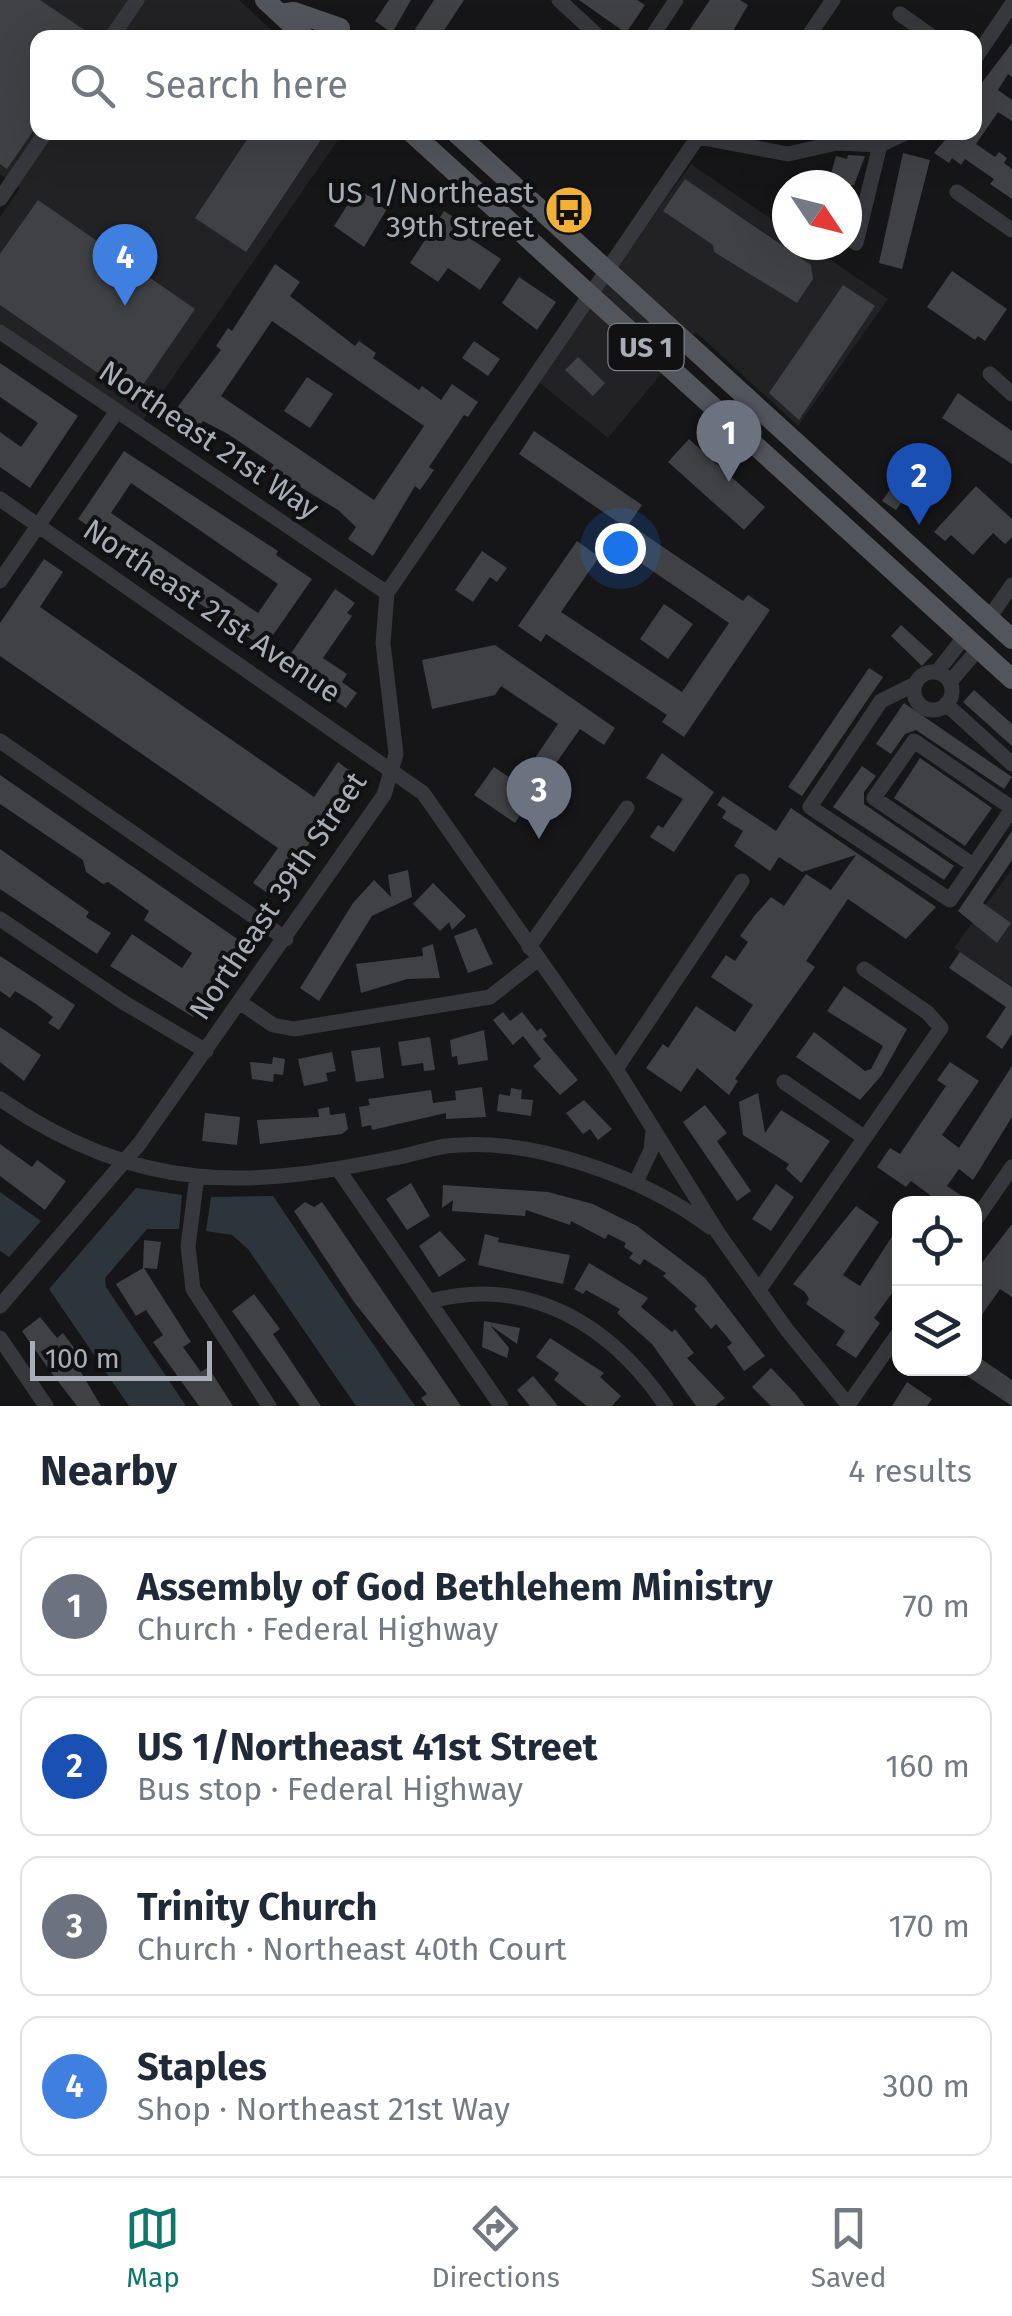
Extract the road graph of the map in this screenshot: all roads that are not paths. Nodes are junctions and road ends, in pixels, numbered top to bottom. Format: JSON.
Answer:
{"nodes":[{"id":1,"x":137,"y":0,"type":"edge"},
{"id":2,"x":309,"y":0,"type":"edge"},
{"id":3,"x":559,"y":0,"type":"edge"},
{"id":4,"x":676,"y":0,"type":"edge"},
{"id":5,"x":833,"y":0,"type":"edge"},
{"id":6,"x":1012,"y":4,"type":"edge"},
{"id":7,"x":272,"y":7,"type":"edge"},
{"id":8,"x":900,"y":14,"type":"dead end"},
{"id":9,"x":117,"y":30,"type":"edge"},
{"id":10,"x":297,"y":30,"type":"edge"},
{"id":11,"x":338,"y":30,"type":"edge"},
{"id":12,"x":342,"y":30,"type":"edge"},
{"id":13,"x":591,"y":30,"type":"edge"},
{"id":14,"x":656,"y":30,"type":"edge"},
{"id":15,"x":812,"y":30,"type":"edge"},
{"id":16,"x":923,"y":30,"type":"edge"},
{"id":17,"x":982,"y":48,"type":"edge"},
{"id":18,"x":41,"y":140,"type":"edge"},
{"id":19,"x":419,"y":140,"type":"edge"},
{"id":20,"x":464,"y":140,"type":"edge"},
{"id":21,"x":693,"y":140,"type":"edge"},
{"id":22,"x":745,"y":140,"type":"edge"},
{"id":23,"x":891,"y":140,"type":"edge"},
{"id":24,"x":880,"y":145,"type":"junction"},
{"id":25,"x":956,"y":192,"type":"dead end"},
{"id":26,"x":0,"y":199,"type":"edge"},
{"id":27,"x":862,"y":218,"type":"edge"},
{"id":28,"x":1012,"y":230,"type":"edge"},
{"id":29,"x":606,"y":270,"type":"junction"},
{"id":30,"x":588,"y":294,"type":"junction"},
{"id":31,"x":0,"y":332,"type":"edge"},
{"id":32,"x":990,"y":374,"type":"dead end"},
{"id":33,"x":1012,"y":394,"type":"edge"},
{"id":34,"x":117,"y":411,"type":"junction"},
{"id":35,"x":0,"y":499,"type":"edge"},
{"id":36,"x":38,"y":526,"type":"junction"},
{"id":37,"x":0,"y":580,"type":"edge"},
{"id":38,"x":1012,"y":585,"type":"edge"},
{"id":39,"x":387,"y":592,"type":"junction"},
{"id":40,"x":929,"y":604,"type":"junction"},
{"id":41,"x":989,"y":618,"type":"junction"},
{"id":42,"x":1012,"y":639,"type":"edge"},
{"id":43,"x":972,"y":642,"type":"junction"},
{"id":44,"x":1012,"y":648,"type":"edge"},
{"id":45,"x":937,"y":672,"type":"junction"},
{"id":46,"x":1012,"y":678,"type":"edge"},
{"id":47,"x":950,"y":682,"type":"junction"},
{"id":48,"x":915,"y":684,"type":"junction"},
{"id":49,"x":946,"y":704,"type":"junction"},
{"id":50,"x":0,"y":741,"type":"edge"},
{"id":51,"x":1012,"y":764,"type":"edge"},
{"id":52,"x":393,"y":768,"type":"junction"},
{"id":53,"x":627,"y":808,"type":"dead end"},
{"id":54,"x":1012,"y":809,"type":"edge"},
{"id":55,"x":974,"y":866,"type":"junction"},
{"id":56,"x":742,"y":880,"type":"dead end"},
{"id":57,"x":0,"y":919,"type":"edge"},
{"id":58,"x":286,"y":939,"type":"junction"},
{"id":59,"x":533,"y":953,"type":"junction"},
{"id":60,"x":864,"y":970,"type":"dead end"},
{"id":61,"x":241,"y":1004,"type":"junction"},
{"id":62,"x":206,"y":1051,"type":"junction"},
{"id":63,"x":616,"y":1069,"type":"junction"},
{"id":64,"x":784,"y":1082,"type":"dead end"},
{"id":65,"x":0,"y":1099,"type":"edge"},
{"id":66,"x":653,"y":1130,"type":"junction"},
{"id":67,"x":865,"y":1138,"type":"junction"},
{"id":68,"x":123,"y":1161,"type":"junction"},
{"id":69,"x":1012,"y":1168,"type":"edge"},
{"id":70,"x":338,"y":1169,"type":"junction"},
{"id":71,"x":636,"y":1182,"type":"junction"},
{"id":72,"x":196,"y":1184,"type":"junction"},
{"id":73,"x":982,"y":1211,"type":"edge"},
{"id":74,"x":718,"y":1233,"type":"junction"},
{"id":75,"x":759,"y":1290,"type":"junction"},
{"id":76,"x":430,"y":1301,"type":"junction"},
{"id":77,"x":0,"y":1306,"type":"edge"},
{"id":78,"x":0,"y":1338,"type":"edge"},
{"id":79,"x":892,"y":1343,"type":"edge"},
{"id":80,"x":46,"y":1406,"type":"edge"},
{"id":81,"x":269,"y":1406,"type":"edge"},
{"id":82,"x":501,"y":1406,"type":"edge"},
{"id":83,"x":666,"y":1406,"type":"edge"},
{"id":84,"x":849,"y":1406,"type":"edge"}],
"edges":[{"from":1,"to":9,"type":"street"},
{"from":2,"to":12,"type":"main road"},
{"from":3,"to":13,"type":"street"},
{"from":4,"to":14,"type":"street"},
{"from":5,"to":15,"type":"street"},
{"from":6,"to":17,"type":"street"},
{"from":7,"to":10,"type":"main road"},
{"from":7,"to":11,"type":"main road"},
{"from":8,"to":16,"type":"street"},
{"from":18,"to":26,"type":"street"},
{"from":19,"to":30,"type":"main road","number":"US 1"},
{"from":20,"to":29,"type":"main road","number":"US 1"},
{"from":21,"to":29,"type":"street","name":"Northeast 39th Street"},
{"from":22,"to":24,"type":"street"},
{"from":23,"to":24,"type":"street"},
{"from":24,"to":27,"type":"street"},
{"from":25,"to":28,"type":"street"},
{"from":29,"to":30,"type":"street","name":"Northeast 39th Street"},
{"from":29,"to":41,"type":"main road","number":"US 1"},
{"from":30,"to":39,"type":"street","name":"Northeast 39th Street"},
{"from":30,"to":40,"type":"main road","number":"US 1"},
{"from":31,"to":34,"type":"street","name":"Northeast 21st Way"},
{"from":32,"to":33,"type":"street"},
{"from":34,"to":36,"type":"street"},
{"from":34,"to":39,"type":"street","name":"Northeast 21st Way"},
{"from":35,"to":36,"type":"street","name":"Northeast 21st Avenue"},
{"from":36,"to":37,"type":"street"},
{"from":36,"to":52,"type":"street","name":"Northeast 21st Avenue"},
{"from":38,"to":41,"type":"street"},
{"from":39,"to":52,"type":"street","name":"Northeast 39th Street"},
{"from":40,"to":41,"type":"main road"},
{"from":40,"to":43,"type":"main road","number":"US 1"},
{"from":41,"to":42,"type":"main road","number":"US 1"},
{"from":43,"to":44,"type":"main road"},
{"from":43,"to":45,"type":"street"},
{"from":43,"to":46,"type":"main road","number":"US 1"},
{"from":43,"to":47,"type":"street"},
{"from":45,"to":47,"type":"street"},
{"from":45,"to":48,"type":"street"},
{"from":47,"to":49,"type":"street"},
{"from":48,"to":49,"type":"street"},
{"from":48,"to":55,"type":"street"},
{"from":49,"to":51,"type":"street"},
{"from":50,"to":58,"type":"street"},
{"from":52,"to":58,"type":"street","name":"Northeast 39th Street"},
{"from":52,"to":59,"type":"street","name":"Northeast 21st Avenue"},
{"from":53,"to":59,"type":"street"},
{"from":54,"to":55,"type":"street"},
{"from":54,"to":55,"type":"street"},
{"from":56,"to":63,"type":"street"},
{"from":57,"to":62,"type":"street"},
{"from":58,"to":61,"type":"street","name":"Northeast 39th Street"},
{"from":59,"to":61,"type":"street"},
{"from":59,"to":63,"type":"street","name":"Northeast 21st Avenue"},
{"from":60,"to":67,"type":"street"},
{"from":61,"to":62,"type":"street","name":"Northeast 39th Street"},
{"from":62,"to":68,"type":"street","name":"Northeast 39th Street"},
{"from":63,"to":66,"type":"street","name":"Northeast 21st Avenue"},
{"from":64,"to":67,"type":"street"},
{"from":65,"to":68,"type":"street"},
{"from":66,"to":71,"type":"street"},
{"from":66,"to":74,"type":"street","name":"Northeast 21st Avenue"},
{"from":67,"to":75,"type":"street"},
{"from":68,"to":72,"type":"street"},
{"from":68,"to":77,"type":"street","name":"Northeast 39th Street"},
{"from":69,"to":73,"type":"street"},
{"from":70,"to":71,"type":"street"},
{"from":70,"to":72,"type":"street"},
{"from":70,"to":76,"type":"street"},
{"from":71,"to":74,"type":"street"},
{"from":72,"to":81,"type":"street"},
{"from":74,"to":75,"type":"street","name":"Northeast 21st Avenue"},
{"from":75,"to":84,"type":"street","name":"Northeast 21st Avenue"},
{"from":76,"to":82,"type":"street"},
{"from":76,"to":83,"type":"street"},
{"from":78,"to":80,"type":"street"},
{"from":79,"to":84,"type":"street"}]}
